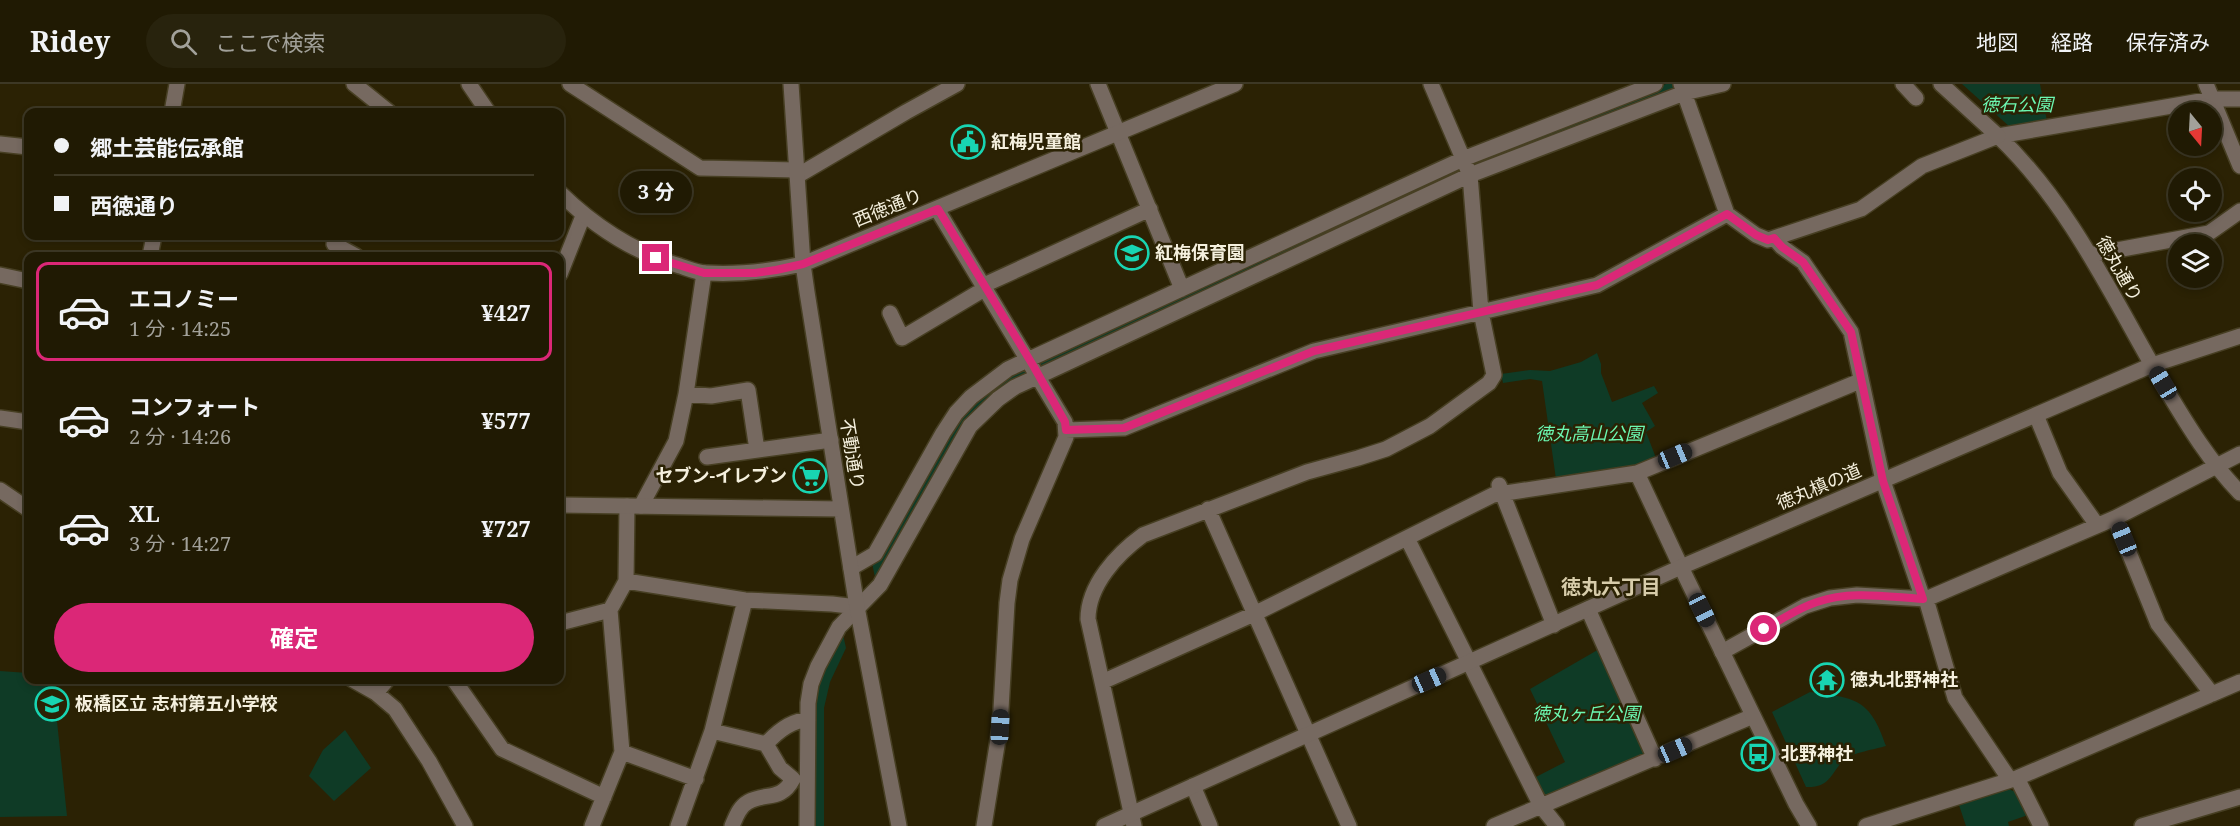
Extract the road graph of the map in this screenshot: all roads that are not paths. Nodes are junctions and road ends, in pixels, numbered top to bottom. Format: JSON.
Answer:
{"nodes":[{"id":1,"x":177,"y":84,"type":"edge"},
{"id":2,"x":354,"y":84,"type":"edge"},
{"id":3,"x":469,"y":84,"type":"edge"},
{"id":4,"x":570,"y":84,"type":"edge"},
{"id":5,"x":791,"y":84,"type":"edge"},
{"id":6,"x":957,"y":84,"type":"edge"},
{"id":7,"x":1098,"y":84,"type":"edge"},
{"id":8,"x":1235,"y":84,"type":"edge"},
{"id":9,"x":1431,"y":84,"type":"edge"},
{"id":10,"x":1655,"y":84,"type":"edge"},
{"id":11,"x":1723,"y":84,"type":"edge"},
{"id":12,"x":1903,"y":84,"type":"edge"},
{"id":13,"x":1941,"y":84,"type":"edge"},
{"id":14,"x":2206,"y":84,"type":"edge"},
{"id":15,"x":1682,"y":88,"type":"edge"},
{"id":16,"x":1916,"y":98,"type":"dead end"},
{"id":17,"x":2212,"y":99,"type":"junction"},
{"id":18,"x":2240,"y":99,"type":"edge"},
{"id":19,"x":173,"y":108,"type":"edge"},
{"id":20,"x":384,"y":108,"type":"edge"},
{"id":21,"x":485,"y":108,"type":"edge"},
{"id":22,"x":1118,"y":133,"type":"junction"},
{"id":23,"x":1998,"y":136,"type":"junction"},
{"id":24,"x":0,"y":144,"type":"edge"},
{"id":25,"x":24,"y":147,"type":"edge"},
{"id":26,"x":1463,"y":159,"type":"junction"},
{"id":27,"x":2240,"y":166,"type":"edge"},
{"id":28,"x":797,"y":173,"type":"junction"},
{"id":29,"x":1470,"y":175,"type":"junction"},
{"id":30,"x":564,"y":196,"type":"edge"},
{"id":31,"x":938,"y":209,"type":"junction"},
{"id":32,"x":1150,"y":209,"type":"junction"},
{"id":33,"x":2240,"y":211,"type":"edge"},
{"id":34,"x":1727,"y":214,"type":"junction"},
{"id":35,"x":583,"y":216,"type":"junction"},
{"id":36,"x":1774,"y":238,"type":"junction"},
{"id":37,"x":335,"y":245,"type":"edge"},
{"id":38,"x":348,"y":252,"type":"edge"},
{"id":39,"x":2090,"y":255,"type":"junction"},
{"id":40,"x":564,"y":264,"type":"edge"},
{"id":41,"x":803,"y":264,"type":"junction"},
{"id":42,"x":704,"y":273,"type":"junction"},
{"id":43,"x":0,"y":275,"type":"edge"},
{"id":44,"x":24,"y":280,"type":"edge"},
{"id":45,"x":985,"y":286,"type":"junction"},
{"id":46,"x":1182,"y":289,"type":"junction"},
{"id":47,"x":1481,"y":312,"type":"junction"},
{"id":48,"x":890,"y":313,"type":"dead end"},
{"id":49,"x":2240,"y":336,"type":"edge"},
{"id":50,"x":1029,"y":359,"type":"junction"},
{"id":51,"x":2152,"y":365,"type":"junction"},
{"id":52,"x":1039,"y":376,"type":"junction"},
{"id":53,"x":1860,"y":381,"type":"junction"},
{"id":54,"x":686,"y":394,"type":"junction"},
{"id":55,"x":2036,"y":415,"type":"junction"},
{"id":56,"x":0,"y":418,"type":"edge"},
{"id":57,"x":24,"y":421,"type":"edge"},
{"id":58,"x":1066,"y":430,"type":"junction"},
{"id":59,"x":831,"y":440,"type":"junction"},
{"id":60,"x":757,"y":450,"type":"junction"},
{"id":61,"x":2240,"y":454,"type":"edge"},
{"id":62,"x":706,"y":457,"type":"dead end"},
{"id":63,"x":2216,"y":465,"type":"junction"},
{"id":64,"x":1637,"y":473,"type":"junction"},
{"id":65,"x":1883,"y":481,"type":"junction"},
{"id":66,"x":1501,"y":489,"type":"junction"},
{"id":67,"x":0,"y":490,"type":"edge"},
{"id":68,"x":2240,"y":493,"type":"edge"},
{"id":69,"x":564,"y":505,"type":"edge"},
{"id":70,"x":24,"y":506,"type":"edge"},
{"id":71,"x":634,"y":506,"type":"junction"},
{"id":72,"x":841,"y":509,"type":"junction"},
{"id":73,"x":1208,"y":509,"type":"junction"},
{"id":74,"x":2115,"y":518,"type":"junction"},
{"id":75,"x":2097,"y":525,"type":"junction"},
{"id":76,"x":1407,"y":538,"type":"junction"},
{"id":77,"x":1681,"y":567,"type":"junction"},
{"id":78,"x":851,"y":568,"type":"junction"},
{"id":79,"x":626,"y":581,"type":"junction"},
{"id":80,"x":1924,"y":599,"type":"junction"},
{"id":81,"x":746,"y":600,"type":"junction"},
{"id":82,"x":857,"y":607,"type":"junction"},
{"id":83,"x":1588,"y":609,"type":"junction"},
{"id":84,"x":610,"y":610,"type":"junction"},
{"id":85,"x":1254,"y":614,"type":"junction"},
{"id":86,"x":564,"y":622,"type":"edge"},
{"id":87,"x":1554,"y":624,"type":"junction"},
{"id":88,"x":1722,"y":652,"type":"junction"},
{"id":89,"x":1469,"y":663,"type":"junction"},
{"id":90,"x":1102,"y":682,"type":"junction"},
{"id":91,"x":2240,"y":682,"type":"edge"},
{"id":92,"x":360,"y":684,"type":"edge"},
{"id":93,"x":384,"y":684,"type":"edge"},
{"id":94,"x":457,"y":684,"type":"edge"},
{"id":95,"x":376,"y":693,"type":"junction"},
{"id":96,"x":2212,"y":694,"type":"junction"},
{"id":97,"x":1753,"y":716,"type":"junction"},
{"id":98,"x":808,"y":720,"type":"junction"},
{"id":99,"x":712,"y":731,"type":"junction"},
{"id":100,"x":1308,"y":734,"type":"junction"},
{"id":101,"x":765,"y":744,"type":"junction"},
{"id":102,"x":622,"y":752,"type":"junction"},
{"id":103,"x":1655,"y":759,"type":"junction"},
{"id":104,"x":696,"y":779,"type":"junction"},
{"id":105,"x":800,"y":779,"type":"junction"},
{"id":106,"x":2013,"y":779,"type":"junction"},
{"id":107,"x":1193,"y":786,"type":"junction"},
{"id":108,"x":604,"y":797,"type":"junction"},
{"id":109,"x":2240,"y":797,"type":"edge"},
{"id":110,"x":1541,"y":806,"type":"junction"},
{"id":111,"x":1132,"y":820,"type":"edge"},
{"id":112,"x":465,"y":826,"type":"edge"},
{"id":113,"x":592,"y":826,"type":"edge"},
{"id":114,"x":678,"y":826,"type":"edge"},
{"id":115,"x":732,"y":826,"type":"edge"},
{"id":116,"x":807,"y":826,"type":"edge"},
{"id":117,"x":899,"y":826,"type":"edge"},
{"id":118,"x":984,"y":826,"type":"edge"},
{"id":119,"x":1104,"y":826,"type":"edge"},
{"id":120,"x":1210,"y":826,"type":"edge"},
{"id":121,"x":1349,"y":826,"type":"edge"},
{"id":122,"x":1494,"y":826,"type":"edge"},
{"id":123,"x":1557,"y":826,"type":"edge"},
{"id":124,"x":1809,"y":826,"type":"edge"},
{"id":125,"x":1866,"y":826,"type":"edge"},
{"id":126,"x":2041,"y":826,"type":"edge"},
{"id":127,"x":2142,"y":826,"type":"edge"}],
"edges":[{"from":1,"to":19,"type":"street"},
{"from":2,"to":20,"type":"street"},
{"from":3,"to":21,"type":"street"},
{"from":4,"to":28,"type":"street"},
{"from":5,"to":28,"type":"street","name":"不動通り"},
{"from":6,"to":28,"type":"street"},
{"from":7,"to":22,"type":"street"},
{"from":8,"to":22,"type":"street","name":"西徳通り"},
{"from":9,"to":26,"type":"street"},
{"from":10,"to":26,"type":"street"},
{"from":11,"to":15,"type":"street"},
{"from":12,"to":16,"type":"street"},
{"from":13,"to":23,"type":"street","name":"徳丸通り"},
{"from":14,"to":17,"type":"street"},
{"from":15,"to":29,"type":"street"},
{"from":15,"to":34,"type":"street"},
{"from":17,"to":18,"type":"street"},
{"from":17,"to":23,"type":"street"},
{"from":17,"to":27,"type":"street"},
{"from":22,"to":31,"type":"street","name":"西徳通り"},
{"from":22,"to":32,"type":"street"},
{"from":23,"to":36,"type":"street"},
{"from":23,"to":39,"type":"street","name":"徳丸通り"},
{"from":24,"to":25,"type":"street"},
{"from":26,"to":29,"type":"street"},
{"from":26,"to":46,"type":"street"},
{"from":28,"to":41,"type":"street","name":"不動通り"},
{"from":29,"to":47,"type":"street"},
{"from":29,"to":52,"type":"street"},
{"from":30,"to":35,"type":"street","name":"西徳通り"},
{"from":31,"to":41,"type":"street","name":"西徳通り"},
{"from":31,"to":45,"type":"street"},
{"from":32,"to":45,"type":"street"},
{"from":32,"to":46,"type":"street"},
{"from":33,"to":39,"type":"street"},
{"from":34,"to":36,"type":"street"},
{"from":34,"to":47,"type":"street"},
{"from":35,"to":40,"type":"street"},
{"from":35,"to":42,"type":"street","name":"西徳通り"},
{"from":36,"to":53,"type":"street"},
{"from":37,"to":38,"type":"street"},
{"from":39,"to":51,"type":"street","name":"徳丸通り"},
{"from":41,"to":42,"type":"street","name":"西徳通り"},
{"from":41,"to":59,"type":"street","name":"不動通り"},
{"from":42,"to":54,"type":"street"},
{"from":43,"to":44,"type":"street"},
{"from":45,"to":48,"type":"street"},
{"from":45,"to":50,"type":"street"},
{"from":46,"to":50,"type":"street"},
{"from":47,"to":58,"type":"street"},
{"from":47,"to":73,"type":"street"},
{"from":49,"to":51,"type":"street","name":"徳丸槙の道"},
{"from":50,"to":52,"type":"street"},
{"from":50,"to":78,"type":"street"},
{"from":51,"to":55,"type":"street","name":"徳丸槙の道"},
{"from":51,"to":63,"type":"street","name":"徳丸通り"},
{"from":52,"to":58,"type":"street"},
{"from":52,"to":82,"type":"street"},
{"from":53,"to":64,"type":"street"},
{"from":53,"to":65,"type":"street"},
{"from":54,"to":60,"type":"street"},
{"from":54,"to":71,"type":"street"},
{"from":55,"to":65,"type":"street","name":"徳丸槙の道"},
{"from":55,"to":75,"type":"street"},
{"from":56,"to":57,"type":"street"},
{"from":58,"to":118,"type":"street"},
{"from":59,"to":60,"type":"street"},
{"from":59,"to":72,"type":"street","name":"不動通り"},
{"from":60,"to":62,"type":"street"},
{"from":61,"to":63,"type":"street"},
{"from":63,"to":68,"type":"street","name":"徳丸通り"},
{"from":63,"to":74,"type":"street"},
{"from":64,"to":66,"type":"street"},
{"from":64,"to":77,"type":"street"},
{"from":65,"to":77,"type":"street","name":"徳丸槙の道"},
{"from":65,"to":80,"type":"street"},
{"from":66,"to":76,"type":"street"},
{"from":66,"to":87,"type":"street"},
{"from":67,"to":70,"type":"street"},
{"from":69,"to":71,"type":"street"},
{"from":71,"to":72,"type":"street"},
{"from":71,"to":79,"type":"street"},
{"from":72,"to":78,"type":"street","name":"不動通り"},
{"from":73,"to":85,"type":"street"},
{"from":73,"to":90,"type":"street"},
{"from":74,"to":75,"type":"street"},
{"from":74,"to":96,"type":"street"},
{"from":75,"to":80,"type":"street"},
{"from":76,"to":85,"type":"street"},
{"from":76,"to":89,"type":"street"},
{"from":77,"to":83,"type":"street","name":"徳丸槙の道"},
{"from":77,"to":88,"type":"street"},
{"from":78,"to":82,"type":"street","name":"不動通り"},
{"from":79,"to":81,"type":"street"},
{"from":79,"to":84,"type":"street"},
{"from":80,"to":88,"type":"street"},
{"from":80,"to":106,"type":"street"},
{"from":81,"to":82,"type":"street"},
{"from":81,"to":99,"type":"street"},
{"from":82,"to":98,"type":"street"},
{"from":82,"to":117,"type":"street","name":"不動通り"},
{"from":83,"to":87,"type":"street","name":"徳丸槙の道"},
{"from":83,"to":103,"type":"street"},
{"from":84,"to":86,"type":"street"},
{"from":84,"to":102,"type":"street"},
{"from":85,"to":90,"type":"street"},
{"from":85,"to":100,"type":"street"},
{"from":87,"to":89,"type":"street","name":"徳丸槙の道"},
{"from":88,"to":97,"type":"street"},
{"from":89,"to":100,"type":"street","name":"徳丸槙の道"},
{"from":89,"to":110,"type":"street"},
{"from":90,"to":111,"type":"street"},
{"from":91,"to":96,"type":"street"},
{"from":92,"to":95,"type":"street"},
{"from":93,"to":95,"type":"street"},
{"from":94,"to":108,"type":"street"},
{"from":95,"to":112,"type":"street"},
{"from":96,"to":106,"type":"street"},
{"from":97,"to":103,"type":"street"},
{"from":97,"to":124,"type":"street"},
{"from":98,"to":101,"type":"street"},
{"from":98,"to":105,"type":"street"},
{"from":99,"to":101,"type":"street"},
{"from":99,"to":104,"type":"street"},
{"from":100,"to":107,"type":"street","name":"徳丸槙の道"},
{"from":100,"to":121,"type":"street"},
{"from":101,"to":105,"type":"street"},
{"from":102,"to":104,"type":"street"},
{"from":102,"to":108,"type":"street"},
{"from":103,"to":110,"type":"street"},
{"from":104,"to":114,"type":"street"},
{"from":105,"to":115,"type":"street"},
{"from":105,"to":116,"type":"street"},
{"from":106,"to":125,"type":"street"},
{"from":106,"to":126,"type":"street"},
{"from":107,"to":111,"type":"street","name":"徳丸槙の道"},
{"from":107,"to":120,"type":"street"},
{"from":108,"to":113,"type":"street"},
{"from":109,"to":127,"type":"street"},
{"from":110,"to":122,"type":"street"},
{"from":110,"to":123,"type":"street"},
{"from":111,"to":119,"type":"street","name":"徳丸槙の道"}]}
